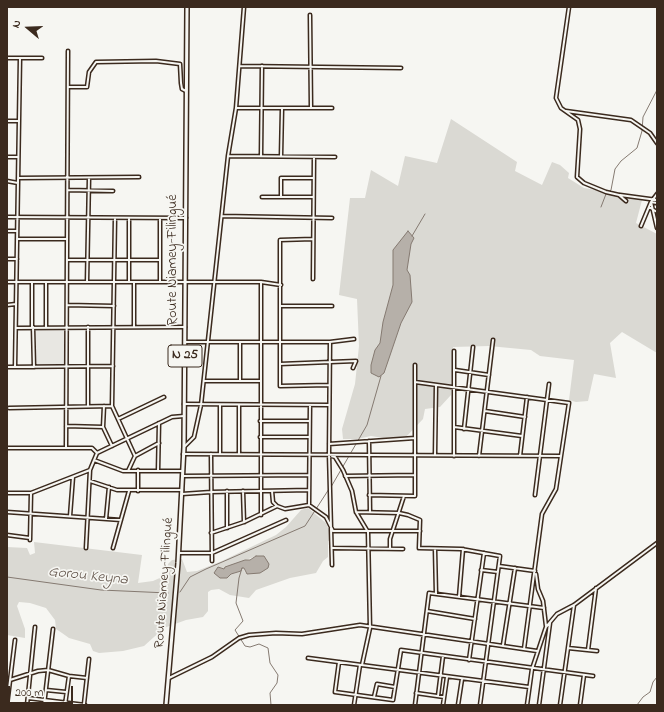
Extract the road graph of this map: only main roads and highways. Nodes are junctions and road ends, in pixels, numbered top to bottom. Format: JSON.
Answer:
{"nodes":[{"id":1,"x":187,"y":7,"type":"edge"},
{"id":2,"x":166,"y":705,"type":"edge"}],
"edges":[{"from":1,"to":2,"type":"main road","name":"Route Niamey-Filingué","number":"N 25"}]}
